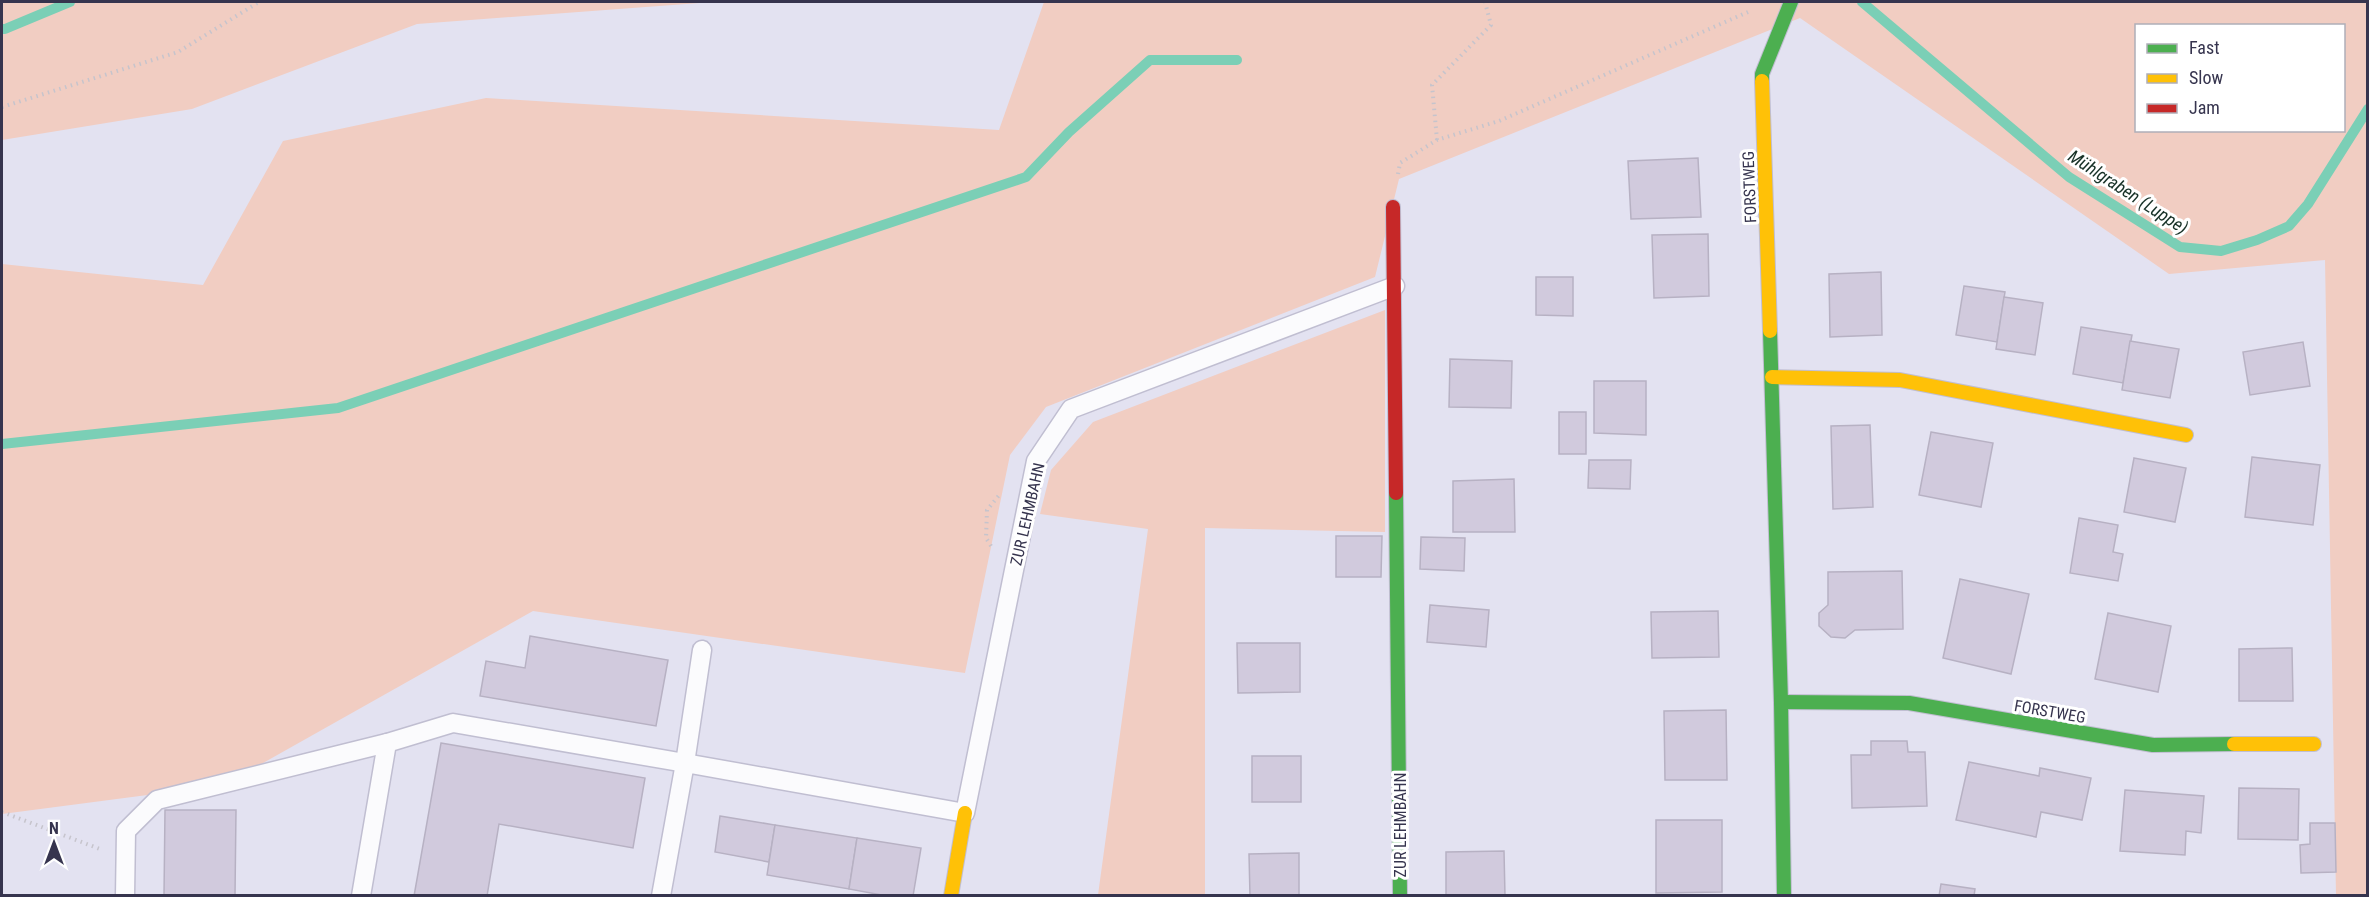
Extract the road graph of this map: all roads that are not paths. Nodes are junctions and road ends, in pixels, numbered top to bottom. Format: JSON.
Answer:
{"nodes":[{"id":1,"x":1790,"y":5,"type":"edge"},
{"id":2,"x":1393,"y":207,"type":"road end"},
{"id":3,"x":1395,"y":286,"type":"junction"},
{"id":4,"x":1772,"y":377,"type":"junction"},
{"id":5,"x":2186,"y":435,"type":"dead end"},
{"id":6,"x":702,"y":650,"type":"dead end"},
{"id":7,"x":1781,"y":702,"type":"junction"},
{"id":8,"x":387,"y":743,"type":"junction"},
{"id":9,"x":2314,"y":744,"type":"dead end"},
{"id":10,"x":686,"y":763,"type":"junction"},
{"id":11,"x":965,"y":813,"type":"junction"},
{"id":12,"x":125,"y":896,"type":"edge"},
{"id":13,"x":361,"y":896,"type":"edge"},
{"id":14,"x":661,"y":896,"type":"edge"},
{"id":15,"x":951,"y":896,"type":"edge"},
{"id":16,"x":1400,"y":896,"type":"edge"},
{"id":17,"x":1784,"y":896,"type":"edge"}],
"edges":[{"from":1,"to":4,"type":"street","name":"FORSTWEG"},
{"from":2,"to":3,"type":"street","name":"ZUR LEHMBAHN"},
{"from":3,"to":11,"type":"lane","name":"ZUR LEHMBAHN"},
{"from":3,"to":16,"type":"street","name":"ZUR LEHMBAHN"},
{"from":4,"to":5,"type":"street"},
{"from":4,"to":7,"type":"street","name":"FORSTWEG"},
{"from":6,"to":10,"type":"lane"},
{"from":7,"to":9,"type":"street","name":"FORSTWEG"},
{"from":7,"to":17,"type":"street","name":"FORSTWEG"},
{"from":8,"to":10,"type":"lane"},
{"from":8,"to":12,"type":"lane"},
{"from":8,"to":13,"type":"lane"},
{"from":10,"to":11,"type":"lane"},
{"from":10,"to":14,"type":"lane"},
{"from":11,"to":15,"type":"street","name":"ZUR LEHMBAHN"}]}
